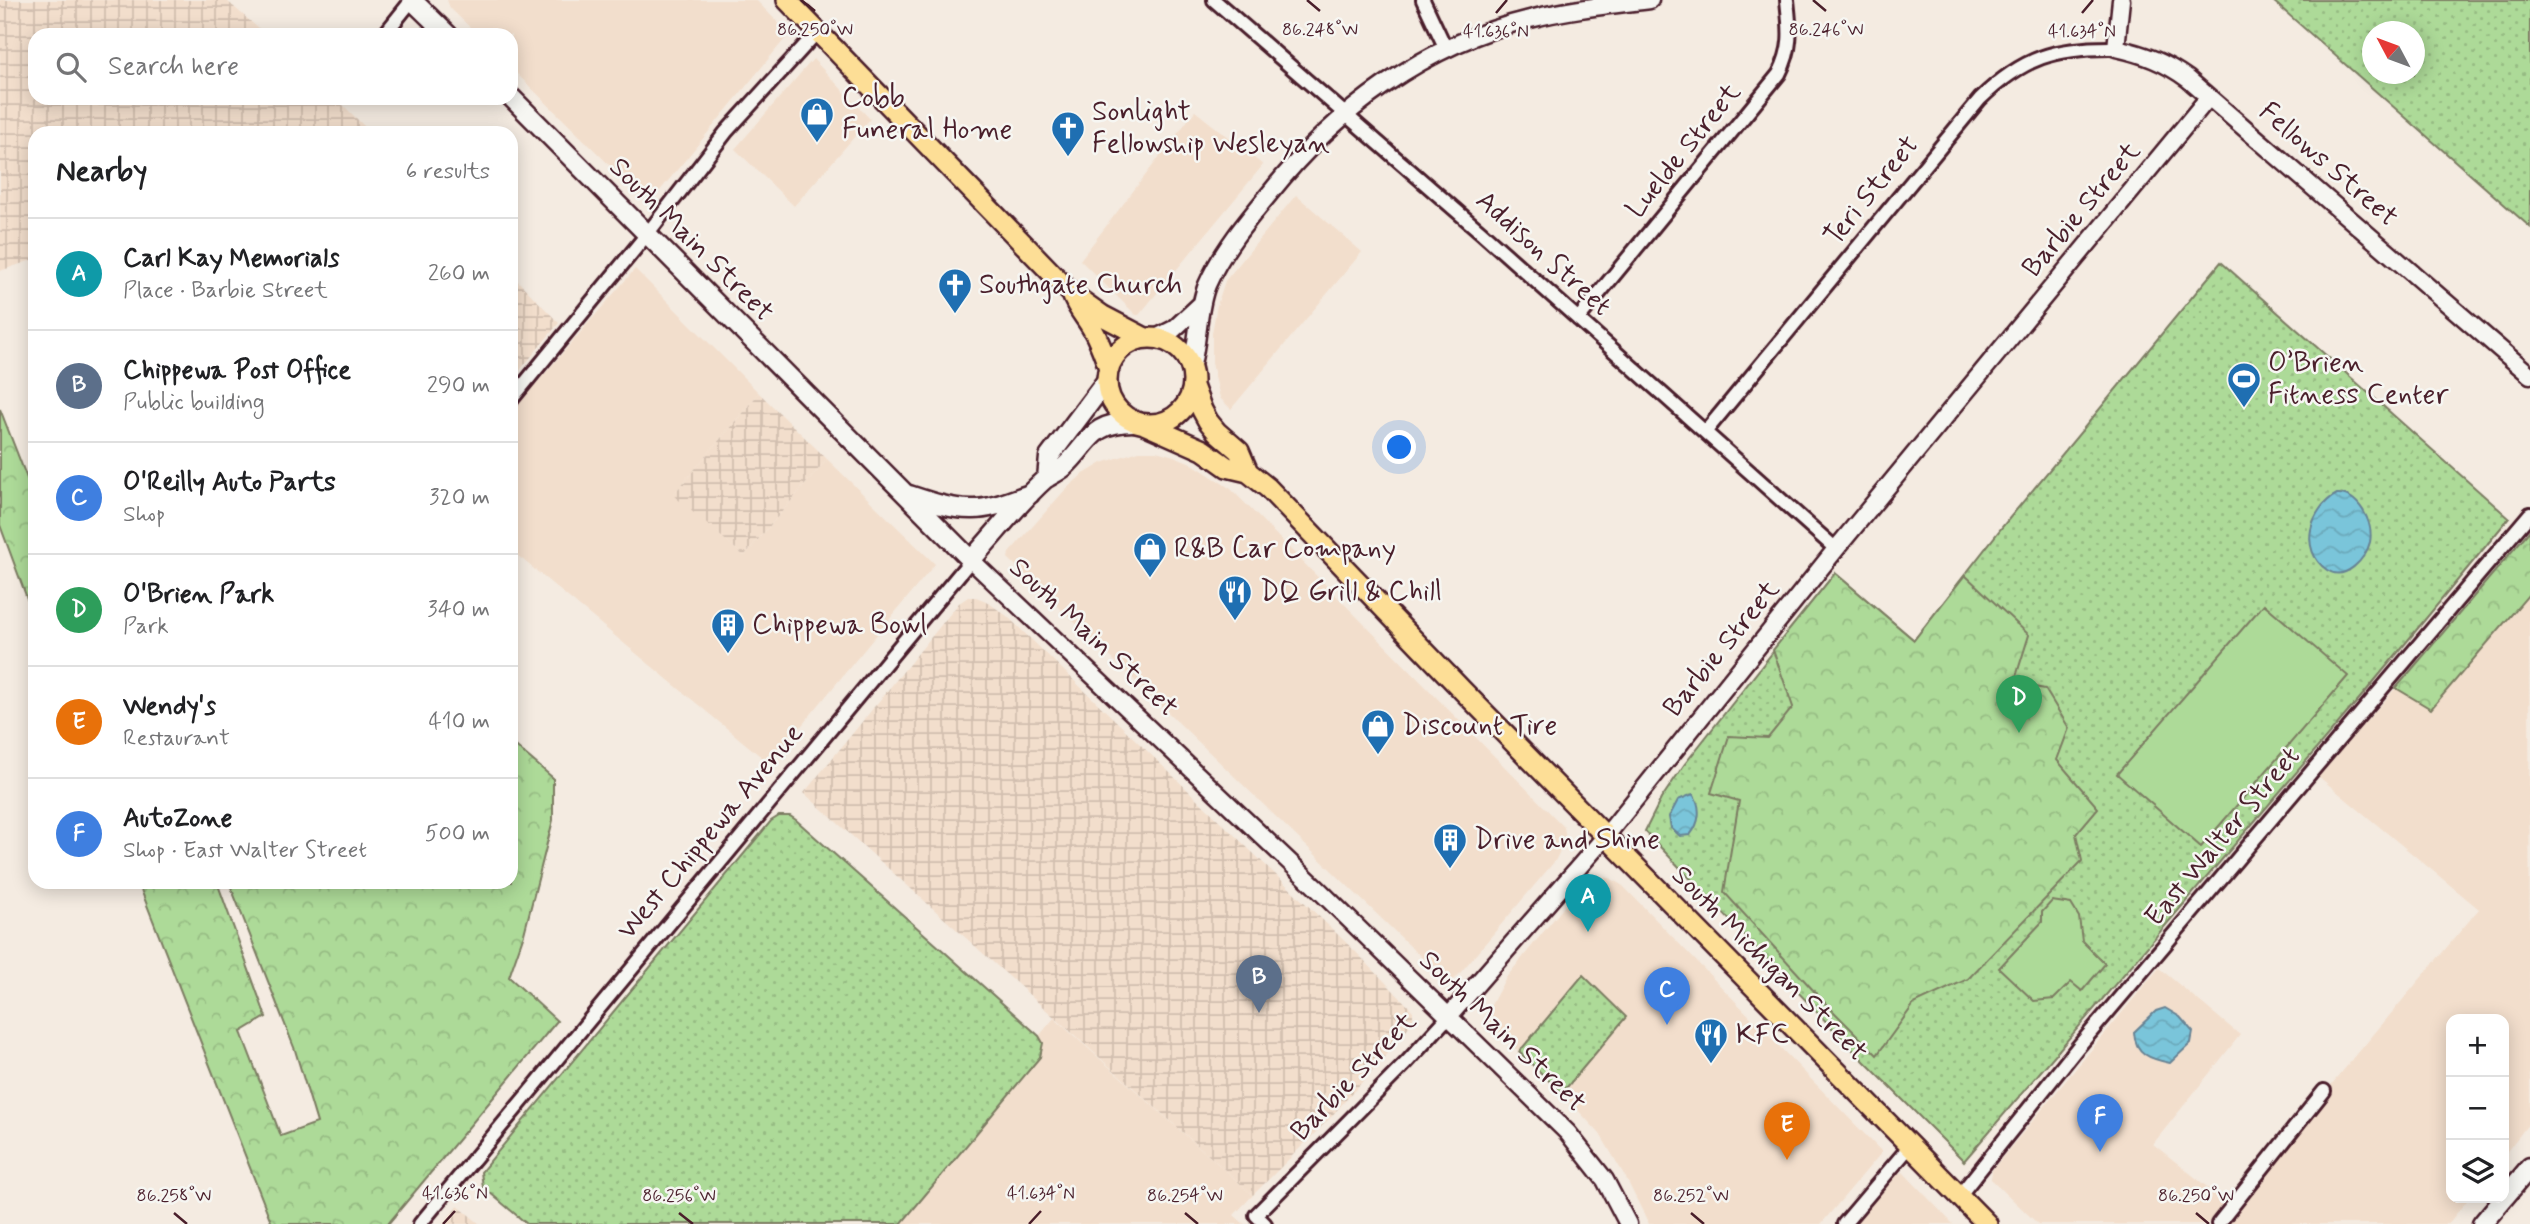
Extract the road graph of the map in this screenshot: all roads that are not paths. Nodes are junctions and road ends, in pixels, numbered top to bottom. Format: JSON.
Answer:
{"nodes":[{"id":1,"x":412,"y":0,"type":"edge"},
{"id":2,"x":787,"y":0,"type":"edge"},
{"id":3,"x":1214,"y":0,"type":"edge"},
{"id":4,"x":1423,"y":0,"type":"edge"},
{"id":5,"x":1650,"y":0,"type":"edge"},
{"id":6,"x":1787,"y":0,"type":"edge"},
{"id":7,"x":2121,"y":0,"type":"edge"},
{"id":8,"x":1595,"y":4,"type":"edge"},
{"id":9,"x":390,"y":28,"type":"edge"},
{"id":10,"x":441,"y":28,"type":"edge"},
{"id":11,"x":818,"y":31,"type":"junction"},
{"id":12,"x":2116,"y":47,"type":"junction"},
{"id":13,"x":1446,"y":49,"type":"junction"},
{"id":14,"x":2209,"y":97,"type":"junction"},
{"id":15,"x":518,"y":104,"type":"edge"},
{"id":16,"x":1346,"y":114,"type":"junction"},
{"id":17,"x":648,"y":233,"type":"junction"},
{"id":18,"x":1072,"y":294,"type":"junction"},
{"id":19,"x":1200,"y":304,"type":"junction"},
{"id":20,"x":1578,"y":319,"type":"junction"},
{"id":21,"x":1151,"y":338,"type":"junction"},
{"id":22,"x":1108,"y":374,"type":"junction"},
{"id":23,"x":2530,"y":375,"type":"edge"},
{"id":24,"x":1192,"y":377,"type":"junction"},
{"id":25,"x":518,"y":391,"type":"edge"},
{"id":26,"x":1139,"y":423,"type":"junction"},
{"id":27,"x":1706,"y":431,"type":"junction"},
{"id":28,"x":1248,"y":472,"type":"junction"},
{"id":29,"x":1047,"y":478,"type":"junction"},
{"id":30,"x":902,"y":493,"type":"junction"},
{"id":31,"x":1031,"y":494,"type":"junction"},
{"id":32,"x":2530,"y":514,"type":"edge"},
{"id":33,"x":1836,"y":549,"type":"junction"},
{"id":34,"x":971,"y":560,"type":"junction"},
{"id":35,"x":1605,"y":837,"type":"junction"},
{"id":36,"x":1449,"y":1016,"type":"junction"},
{"id":37,"x":2324,"y":1091,"type":"dead end"},
{"id":38,"x":1910,"y":1146,"type":"junction"},
{"id":39,"x":2530,"y":1167,"type":"edge"},
{"id":40,"x":1959,"y":1196,"type":"junction"},
{"id":41,"x":1261,"y":1220,"type":"edge"},
{"id":42,"x":420,"y":1224,"type":"edge"},
{"id":43,"x":1628,"y":1224,"type":"edge"},
{"id":44,"x":1844,"y":1224,"type":"edge"},
{"id":45,"x":1987,"y":1224,"type":"edge"},
{"id":46,"x":2218,"y":1224,"type":"edge"},
{"id":47,"x":2482,"y":1224,"type":"edge"}],
"edges":[{"from":1,"to":9,"type":"street"},
{"from":1,"to":10,"type":"main road"},
{"from":2,"to":11,"type":"main road"},
{"from":3,"to":16,"type":"street","name":"Addison Street"},
{"from":4,"to":13,"type":"street"},
{"from":5,"to":8,"type":"street"},
{"from":6,"to":20,"type":"street","name":"Luelde Street"},
{"from":7,"to":12,"type":"street"},
{"from":8,"to":13,"type":"street"},
{"from":11,"to":17,"type":"street"},
{"from":11,"to":18,"type":"main road"},
{"from":12,"to":14,"type":"street","name":"Fellows Street"},
{"from":12,"to":27,"type":"street","name":"Teri Street"},
{"from":13,"to":16,"type":"street"},
{"from":14,"to":23,"type":"street","name":"Fellows Street"},
{"from":14,"to":33,"type":"street","name":"Barbie Street"},
{"from":15,"to":17,"type":"main road","name":"South Main Street"},
{"from":16,"to":19,"type":"street"},
{"from":16,"to":20,"type":"street","name":"Addison Street"},
{"from":17,"to":25,"type":"street"},
{"from":17,"to":30,"type":"main road","name":"South Main Street"},
{"from":18,"to":21,"type":"main road"},
{"from":18,"to":22,"type":"main road"},
{"from":19,"to":21,"type":"street"},
{"from":19,"to":24,"type":"street"},
{"from":20,"to":27,"type":"street","name":"Addison Street"},
{"from":21,"to":22,"type":"main road"},
{"from":21,"to":24,"type":"main road"},
{"from":22,"to":26,"type":"main road"},
{"from":22,"to":29,"type":"main road","name":"West Chippewa Avenue"},
{"from":24,"to":26,"type":"main road"},
{"from":24,"to":28,"type":"main road","name":"South Michigan Street"},
{"from":26,"to":28,"type":"main road","name":"South Michigan Street"},
{"from":26,"to":29,"type":"main road","name":"West Chippewa Avenue"},
{"from":27,"to":33,"type":"street","name":"Addison Street"},
{"from":28,"to":35,"type":"main road","name":"South Michigan Street"},
{"from":29,"to":31,"type":"main road","name":"West Chippewa Avenue"},
{"from":30,"to":31,"type":"main road"},
{"from":30,"to":34,"type":"main road","name":"South Main Street"},
{"from":31,"to":34,"type":"main road","name":"West Chippewa Avenue"},
{"from":32,"to":40,"type":"street","name":"East Walter Street"},
{"from":33,"to":35,"type":"street","name":"Barbie Street"},
{"from":34,"to":36,"type":"street","name":"South Main Street"},
{"from":34,"to":42,"type":"street","name":"West Chippewa Avenue"},
{"from":35,"to":36,"type":"street","name":"Barbie Street"},
{"from":35,"to":38,"type":"main road","name":"South Michigan Street"},
{"from":36,"to":41,"type":"street","name":"Barbie Street"},
{"from":36,"to":43,"type":"street","name":"South Main Street"},
{"from":37,"to":46,"type":"street"},
{"from":38,"to":40,"type":"main road","name":"South Michigan Street"},
{"from":38,"to":44,"type":"street"},
{"from":39,"to":47,"type":"main road"},
{"from":40,"to":45,"type":"main road","name":"South Michigan Street"}]}
